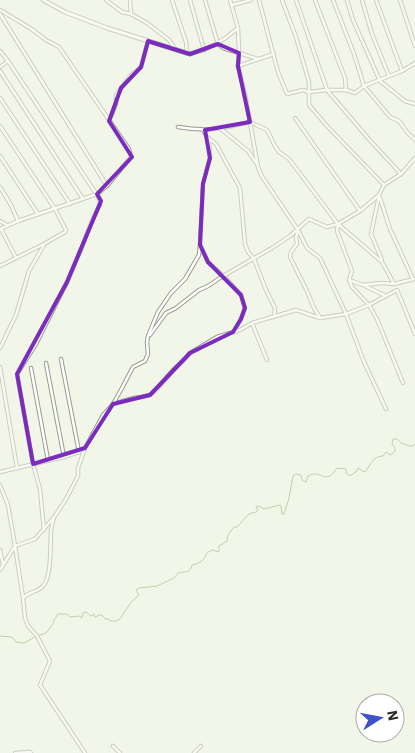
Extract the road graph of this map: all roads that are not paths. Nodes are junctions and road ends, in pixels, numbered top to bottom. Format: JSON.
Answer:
{"nodes":[{"id":1,"x":43,"y":0,"type":"edge"},
{"id":2,"x":106,"y":0,"type":"edge"},
{"id":3,"x":130,"y":0,"type":"edge"},
{"id":4,"x":172,"y":0,"type":"edge"},
{"id":5,"x":190,"y":0,"type":"edge"},
{"id":6,"x":205,"y":0,"type":"edge"},
{"id":7,"x":230,"y":0,"type":"edge"},
{"id":8,"x":251,"y":0,"type":"edge"},
{"id":9,"x":259,"y":0,"type":"edge"},
{"id":10,"x":282,"y":0,"type":"edge"},
{"id":11,"x":296,"y":0,"type":"edge"},
{"id":12,"x":315,"y":0,"type":"edge"},
{"id":13,"x":333,"y":0,"type":"edge"},
{"id":14,"x":347,"y":0,"type":"edge"},
{"id":15,"x":362,"y":0,"type":"edge"},
{"id":16,"x":376,"y":0,"type":"edge"},
{"id":17,"x":400,"y":0,"type":"edge"},
{"id":18,"x":232,"y":5,"type":"junction"},
{"id":19,"x":0,"y":10,"type":"edge"},
{"id":20,"x":0,"y":14,"type":"edge"},
{"id":21,"x":132,"y":14,"type":"junction"},
{"id":22,"x":238,"y":28,"type":"junction"},
{"id":23,"x":148,"y":42,"type":"junction"},
{"id":24,"x":218,"y":44,"type":"junction"},
{"id":25,"x":415,"y":46,"type":"edge"},
{"id":26,"x":176,"y":50,"type":"junction"},
{"id":27,"x":204,"y":50,"type":"junction"},
{"id":28,"x":0,"y":51,"type":"edge"},
{"id":29,"x":188,"y":54,"type":"junction"},
{"id":30,"x":239,"y":54,"type":"junction"},
{"id":31,"x":274,"y":54,"type":"junction"},
{"id":32,"x":258,"y":59,"type":"junction"},
{"id":33,"x":8,"y":61,"type":"junction"},
{"id":34,"x":415,"y":63,"type":"edge"},
{"id":35,"x":238,"y":66,"type":"junction"},
{"id":36,"x":0,"y":69,"type":"edge"},
{"id":37,"x":402,"y":71,"type":"junction"},
{"id":38,"x":389,"y":76,"type":"junction"},
{"id":39,"x":380,"y":81,"type":"junction"},
{"id":40,"x":364,"y":86,"type":"junction"},
{"id":41,"x":327,"y":90,"type":"junction"},
{"id":42,"x":346,"y":90,"type":"junction"},
{"id":43,"x":310,"y":92,"type":"junction"},
{"id":44,"x":0,"y":98,"type":"edge"},
{"id":45,"x":415,"y":104,"type":"edge"},
{"id":46,"x":295,"y":118,"type":"dead end"},
{"id":47,"x":109,"y":121,"type":"junction"},
{"id":48,"x":250,"y":122,"type":"junction"},
{"id":49,"x":0,"y":126,"type":"edge"},
{"id":50,"x":178,"y":127,"type":"dead end"},
{"id":51,"x":221,"y":129,"type":"junction"},
{"id":52,"x":203,"y":130,"type":"junction"},
{"id":53,"x":207,"y":137,"type":"junction"},
{"id":54,"x":415,"y":140,"type":"edge"},
{"id":55,"x":0,"y":156,"type":"edge"},
{"id":56,"x":415,"y":158,"type":"edge"},
{"id":57,"x":258,"y":166,"type":"junction"},
{"id":58,"x":401,"y":174,"type":"junction"},
{"id":59,"x":384,"y":185,"type":"junction"},
{"id":60,"x":107,"y":186,"type":"junction"},
{"id":61,"x":0,"y":189,"type":"edge"},
{"id":62,"x":97,"y":194,"type":"junction"},
{"id":63,"x":379,"y":195,"type":"junction"},
{"id":64,"x":83,"y":199,"type":"junction"},
{"id":65,"x":70,"y":204,"type":"junction"},
{"id":66,"x":55,"y":209,"type":"junction"},
{"id":67,"x":360,"y":211,"type":"junction"},
{"id":68,"x":38,"y":214,"type":"junction"},
{"id":69,"x":0,"y":221,"type":"edge"},
{"id":70,"x":18,"y":221,"type":"junction"},
{"id":71,"x":338,"y":224,"type":"junction"},
{"id":72,"x":8,"y":226,"type":"junction"},
{"id":73,"x":1,"y":229,"type":"edge"},
{"id":74,"x":298,"y":230,"type":"junction"},
{"id":75,"x":44,"y":244,"type":"junction"},
{"id":76,"x":200,"y":244,"type":"junction"},
{"id":77,"x":16,"y":258,"type":"junction"},
{"id":78,"x":254,"y":260,"type":"junction"},
{"id":79,"x":382,"y":262,"type":"junction"},
{"id":80,"x":0,"y":266,"type":"edge"},
{"id":81,"x":223,"y":276,"type":"junction"},
{"id":82,"x":414,"y":278,"type":"edge"},
{"id":83,"x":349,"y":280,"type":"junction"},
{"id":84,"x":394,"y":284,"type":"junction"},
{"id":85,"x":363,"y":285,"type":"junction"},
{"id":86,"x":386,"y":296,"type":"junction"},
{"id":87,"x":369,"y":304,"type":"junction"},
{"id":88,"x":346,"y":314,"type":"junction"},
{"id":89,"x":274,"y":318,"type":"junction"},
{"id":90,"x":320,"y":318,"type":"junction"},
{"id":91,"x":252,"y":323,"type":"junction"},
{"id":92,"x":233,"y":332,"type":"junction"},
{"id":93,"x":415,"y":334,"type":"edge"},
{"id":94,"x":147,"y":342,"type":"junction"},
{"id":95,"x":0,"y":348,"type":"edge"},
{"id":96,"x":61,"y":359,"type":"dead end"},
{"id":97,"x":267,"y":360,"type":"dead end"},
{"id":98,"x":46,"y":363,"type":"dead end"},
{"id":99,"x":0,"y":367,"type":"edge"},
{"id":100,"x":31,"y":368,"type":"dead end"},
{"id":101,"x":403,"y":383,"type":"dead end"},
{"id":102,"x":112,"y":404,"type":"junction"},
{"id":103,"x":386,"y":409,"type":"dead end"},
{"id":104,"x":85,"y":448,"type":"junction"},
{"id":105,"x":79,"y":452,"type":"junction"},
{"id":106,"x":64,"y":457,"type":"junction"},
{"id":107,"x":48,"y":460,"type":"junction"},
{"id":108,"x":33,"y":464,"type":"junction"},
{"id":109,"x":17,"y":468,"type":"junction"},
{"id":110,"x":0,"y":472,"type":"edge"},
{"id":111,"x":0,"y":485,"type":"edge"},
{"id":112,"x":55,"y":516,"type":"junction"},
{"id":113,"x":44,"y":530,"type":"junction"},
{"id":114,"x":15,"y":546,"type":"junction"},
{"id":115,"x":0,"y":550,"type":"edge"},
{"id":116,"x":3,"y":566,"type":"junction"},
{"id":117,"x":0,"y":570,"type":"edge"},
{"id":118,"x":23,"y":598,"type":"junction"},
{"id":119,"x":113,"y":746,"type":"dead end"},
{"id":120,"x":201,"y":746,"type":"dead end"},
{"id":121,"x":14,"y":753,"type":"edge"},
{"id":122,"x":31,"y":753,"type":"edge"},
{"id":123,"x":85,"y":753,"type":"edge"},
{"id":124,"x":120,"y":753,"type":"edge"},
{"id":125,"x":194,"y":753,"type":"edge"}],
"edges":[{"from":1,"to":23,"type":"street"},
{"from":2,"to":21,"type":"street"},
{"from":3,"to":21,"type":"street"},
{"from":4,"to":29,"type":"street"},
{"from":5,"to":27,"type":"street"},
{"from":6,"to":24,"type":"street"},
{"from":7,"to":18,"type":"street"},
{"from":8,"to":18,"type":"street"},
{"from":9,"to":31,"type":"street"},
{"from":10,"to":43,"type":"street"},
{"from":11,"to":41,"type":"street"},
{"from":12,"to":42,"type":"street"},
{"from":13,"to":40,"type":"street"},
{"from":14,"to":39,"type":"street"},
{"from":15,"to":38,"type":"street"},
{"from":16,"to":37,"type":"street"},
{"from":17,"to":25,"type":"street"},
{"from":18,"to":22,"type":"street"},
{"from":19,"to":47,"type":"street"},
{"from":20,"to":60,"type":"street"},
{"from":21,"to":26,"type":"street"},
{"from":22,"to":24,"type":"street"},
{"from":22,"to":30,"type":"street"},
{"from":23,"to":26,"type":"street"},
{"from":23,"to":47,"type":"street"},
{"from":24,"to":27,"type":"street"},
{"from":24,"to":30,"type":"street"},
{"from":26,"to":29,"type":"street"},
{"from":27,"to":29,"type":"street"},
{"from":28,"to":33,"type":"street"},
{"from":30,"to":32,"type":"street"},
{"from":30,"to":35,"type":"street"},
{"from":31,"to":32,"type":"street"},
{"from":31,"to":43,"type":"street"},
{"from":32,"to":35,"type":"street"},
{"from":33,"to":36,"type":"street"},
{"from":33,"to":62,"type":"street"},
{"from":34,"to":37,"type":"street"},
{"from":35,"to":48,"type":"street"},
{"from":36,"to":64,"type":"street"},
{"from":37,"to":38,"type":"street"},
{"from":38,"to":39,"type":"street"},
{"from":39,"to":40,"type":"street"},
{"from":39,"to":45,"type":"street"},
{"from":40,"to":42,"type":"street"},
{"from":40,"to":54,"type":"street"},
{"from":41,"to":42,"type":"street"},
{"from":41,"to":43,"type":"street"},
{"from":41,"to":58,"type":"street"},
{"from":43,"to":59,"type":"street"},
{"from":44,"to":65,"type":"street"},
{"from":46,"to":67,"type":"street"},
{"from":47,"to":60,"type":"street"},
{"from":48,"to":51,"type":"street"},
{"from":48,"to":57,"type":"street"},
{"from":48,"to":71,"type":"street"},
{"from":49,"to":66,"type":"street"},
{"from":50,"to":52,"type":"street"},
{"from":51,"to":52,"type":"street"},
{"from":51,"to":57,"type":"street"},
{"from":52,"to":53,"type":"street"},
{"from":53,"to":76,"type":"street"},
{"from":53,"to":78,"type":"street"},
{"from":55,"to":68,"type":"street"},
{"from":56,"to":58,"type":"street"},
{"from":57,"to":74,"type":"street"},
{"from":58,"to":59,"type":"street"},
{"from":59,"to":63,"type":"street"},
{"from":60,"to":62,"type":"street"},
{"from":61,"to":70,"type":"street"},
{"from":62,"to":64,"type":"street"},
{"from":62,"to":108,"type":"street"},
{"from":63,"to":67,"type":"street"},
{"from":63,"to":79,"type":"street"},
{"from":63,"to":82,"type":"street"},
{"from":64,"to":65,"type":"street"},
{"from":65,"to":66,"type":"street"},
{"from":66,"to":68,"type":"street"},
{"from":66,"to":75,"type":"street"},
{"from":67,"to":71,"type":"street"},
{"from":68,"to":70,"type":"street"},
{"from":69,"to":72,"type":"street"},
{"from":70,"to":72,"type":"street"},
{"from":71,"to":74,"type":"street"},
{"from":71,"to":79,"type":"street"},
{"from":71,"to":83,"type":"street"},
{"from":72,"to":73,"type":"street"},
{"from":73,"to":77,"type":"street"},
{"from":74,"to":78,"type":"street"},
{"from":74,"to":88,"type":"street"},
{"from":74,"to":90,"type":"street"},
{"from":75,"to":77,"type":"street"},
{"from":75,"to":95,"type":"street"},
{"from":76,"to":81,"type":"street"},
{"from":76,"to":94,"type":"street"},
{"from":77,"to":80,"type":"street"},
{"from":78,"to":81,"type":"street"},
{"from":78,"to":89,"type":"street"},
{"from":79,"to":84,"type":"street"},
{"from":81,"to":92,"type":"street"},
{"from":81,"to":94,"type":"street"},
{"from":82,"to":84,"type":"street"},
{"from":83,"to":85,"type":"street"},
{"from":83,"to":87,"type":"street"},
{"from":84,"to":85,"type":"street"},
{"from":85,"to":86,"type":"street"},
{"from":86,"to":87,"type":"street"},
{"from":86,"to":93,"type":"street"},
{"from":87,"to":88,"type":"street"},
{"from":87,"to":101,"type":"street"},
{"from":88,"to":90,"type":"street"},
{"from":88,"to":103,"type":"street"},
{"from":89,"to":90,"type":"street"},
{"from":89,"to":91,"type":"street"},
{"from":91,"to":92,"type":"street"},
{"from":91,"to":97,"type":"street"},
{"from":92,"to":102,"type":"street"},
{"from":94,"to":102,"type":"street"},
{"from":96,"to":105,"type":"street"},
{"from":98,"to":106,"type":"street"},
{"from":99,"to":109,"type":"street"},
{"from":100,"to":107,"type":"street"},
{"from":102,"to":104,"type":"street"},
{"from":104,"to":105,"type":"street"},
{"from":104,"to":112,"type":"street"},
{"from":105,"to":106,"type":"street"},
{"from":106,"to":107,"type":"street"},
{"from":107,"to":108,"type":"street"},
{"from":108,"to":109,"type":"street"},
{"from":108,"to":113,"type":"street"},
{"from":109,"to":110,"type":"street"},
{"from":111,"to":114,"type":"street"},
{"from":112,"to":113,"type":"street"},
{"from":112,"to":118,"type":"street"},
{"from":113,"to":114,"type":"street"},
{"from":114,"to":116,"type":"street"},
{"from":114,"to":118,"type":"street"},
{"from":115,"to":116,"type":"street"},
{"from":116,"to":117,"type":"street"},
{"from":118,"to":123,"type":"street"},
{"from":119,"to":124,"type":"street"},
{"from":120,"to":125,"type":"street"},
{"from":121,"to":122,"type":"street"}]}
